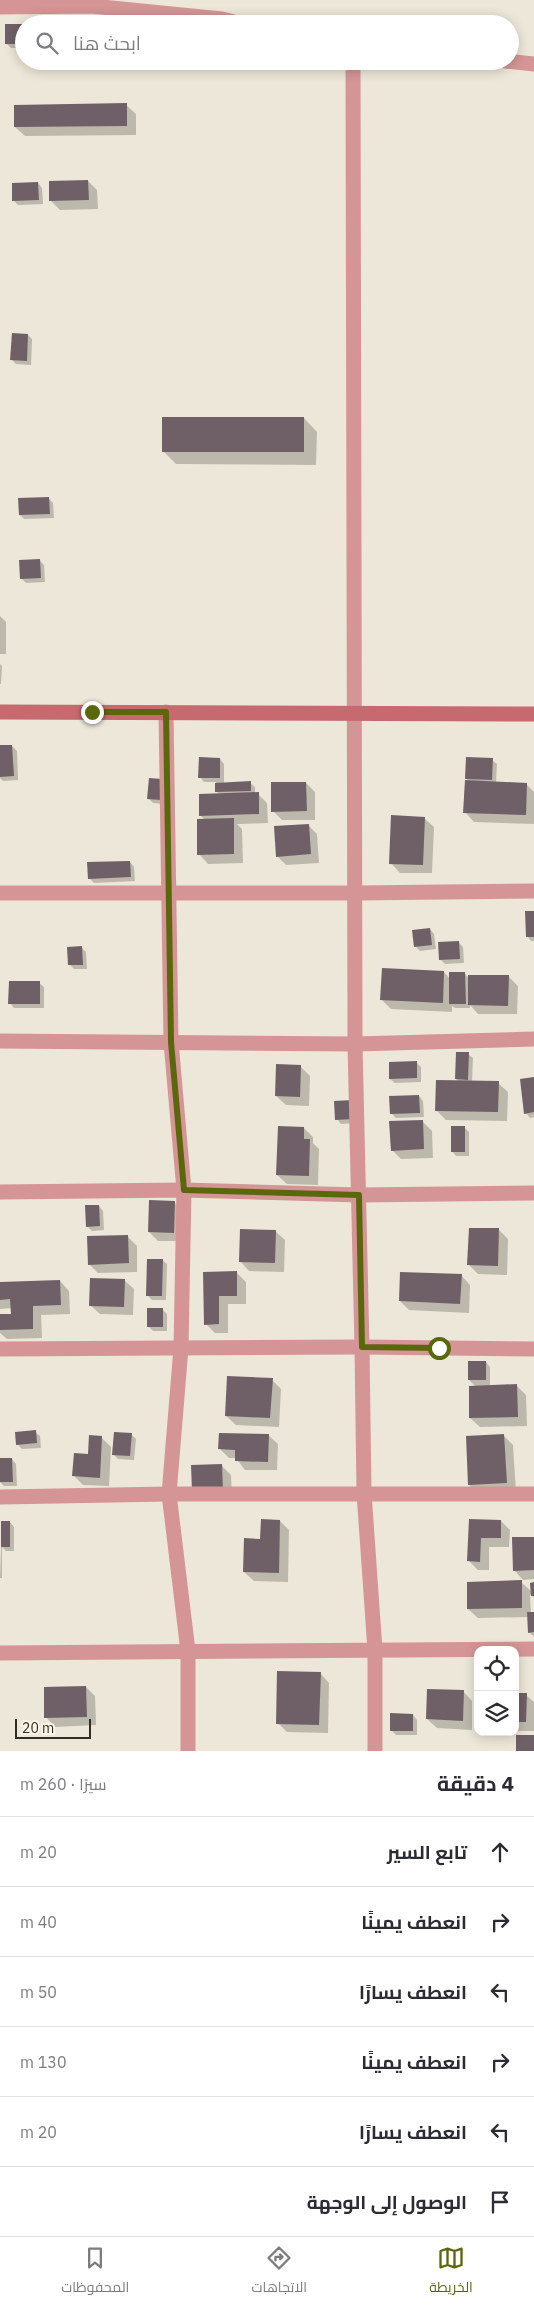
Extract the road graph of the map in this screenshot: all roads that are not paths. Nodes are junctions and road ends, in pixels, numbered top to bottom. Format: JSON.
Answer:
{"nodes":[{"id":1,"x":0,"y":7,"type":"edge"},
{"id":2,"x":182,"y":15,"type":"edge"},
{"id":3,"x":519,"y":62,"type":"edge"},
{"id":4,"x":534,"y":64,"type":"edge"},
{"id":5,"x":353,"y":70,"type":"edge"},
{"id":6,"x":0,"y":712,"type":"edge"},
{"id":7,"x":166,"y":712,"type":"junction"},
{"id":8,"x":353,"y":712,"type":"junction"},
{"id":9,"x":534,"y":714,"type":"edge"},
{"id":10,"x":534,"y":891,"type":"edge"},
{"id":11,"x":0,"y":893,"type":"edge"},
{"id":12,"x":168,"y":893,"type":"junction"},
{"id":13,"x":356,"y":893,"type":"junction"},
{"id":14,"x":534,"y":1039,"type":"edge"},
{"id":15,"x":0,"y":1041,"type":"edge"},
{"id":16,"x":171,"y":1042,"type":"junction"},
{"id":17,"x":355,"y":1044,"type":"junction"},
{"id":18,"x":184,"y":1190,"type":"junction"},
{"id":19,"x":0,"y":1192,"type":"edge"},
{"id":20,"x":534,"y":1193,"type":"edge"},
{"id":21,"x":359,"y":1195,"type":"junction"},
{"id":22,"x":362,"y":1347,"type":"junction"},
{"id":23,"x":181,"y":1348,"type":"junction"},
{"id":24,"x":0,"y":1349,"type":"edge"},
{"id":25,"x":534,"y":1349,"type":"edge"},
{"id":26,"x":169,"y":1494,"type":"junction"},
{"id":27,"x":364,"y":1494,"type":"junction"},
{"id":28,"x":534,"y":1494,"type":"edge"},
{"id":29,"x":0,"y":1497,"type":"edge"},
{"id":30,"x":534,"y":1649,"type":"edge"},
{"id":31,"x":375,"y":1650,"type":"junction"},
{"id":32,"x":188,"y":1651,"type":"junction"},
{"id":33,"x":0,"y":1653,"type":"edge"},
{"id":34,"x":188,"y":1751,"type":"edge"},
{"id":35,"x":375,"y":1751,"type":"edge"}],
"edges":[{"from":1,"to":2,"type":"street"},
{"from":3,"to":4,"type":"street"},
{"from":5,"to":8,"type":"street"},
{"from":6,"to":7,"type":"street"},
{"from":7,"to":8,"type":"street"},
{"from":7,"to":12,"type":"street"},
{"from":8,"to":9,"type":"street"},
{"from":8,"to":13,"type":"street"},
{"from":10,"to":13,"type":"street"},
{"from":11,"to":12,"type":"street"},
{"from":12,"to":13,"type":"street"},
{"from":12,"to":16,"type":"street"},
{"from":13,"to":17,"type":"street"},
{"from":14,"to":17,"type":"street"},
{"from":15,"to":16,"type":"street"},
{"from":16,"to":17,"type":"street"},
{"from":16,"to":18,"type":"street"},
{"from":17,"to":21,"type":"street"},
{"from":18,"to":19,"type":"street"},
{"from":18,"to":21,"type":"street"},
{"from":18,"to":23,"type":"street"},
{"from":20,"to":21,"type":"street"},
{"from":21,"to":22,"type":"street"},
{"from":22,"to":23,"type":"street"},
{"from":22,"to":25,"type":"street"},
{"from":22,"to":27,"type":"street"},
{"from":23,"to":24,"type":"street"},
{"from":23,"to":26,"type":"street"},
{"from":26,"to":27,"type":"street"},
{"from":26,"to":29,"type":"street"},
{"from":26,"to":32,"type":"street"},
{"from":27,"to":28,"type":"street"},
{"from":27,"to":31,"type":"street"},
{"from":30,"to":31,"type":"street"},
{"from":31,"to":32,"type":"street"},
{"from":31,"to":35,"type":"street"},
{"from":32,"to":33,"type":"street"},
{"from":32,"to":34,"type":"street"}]}
